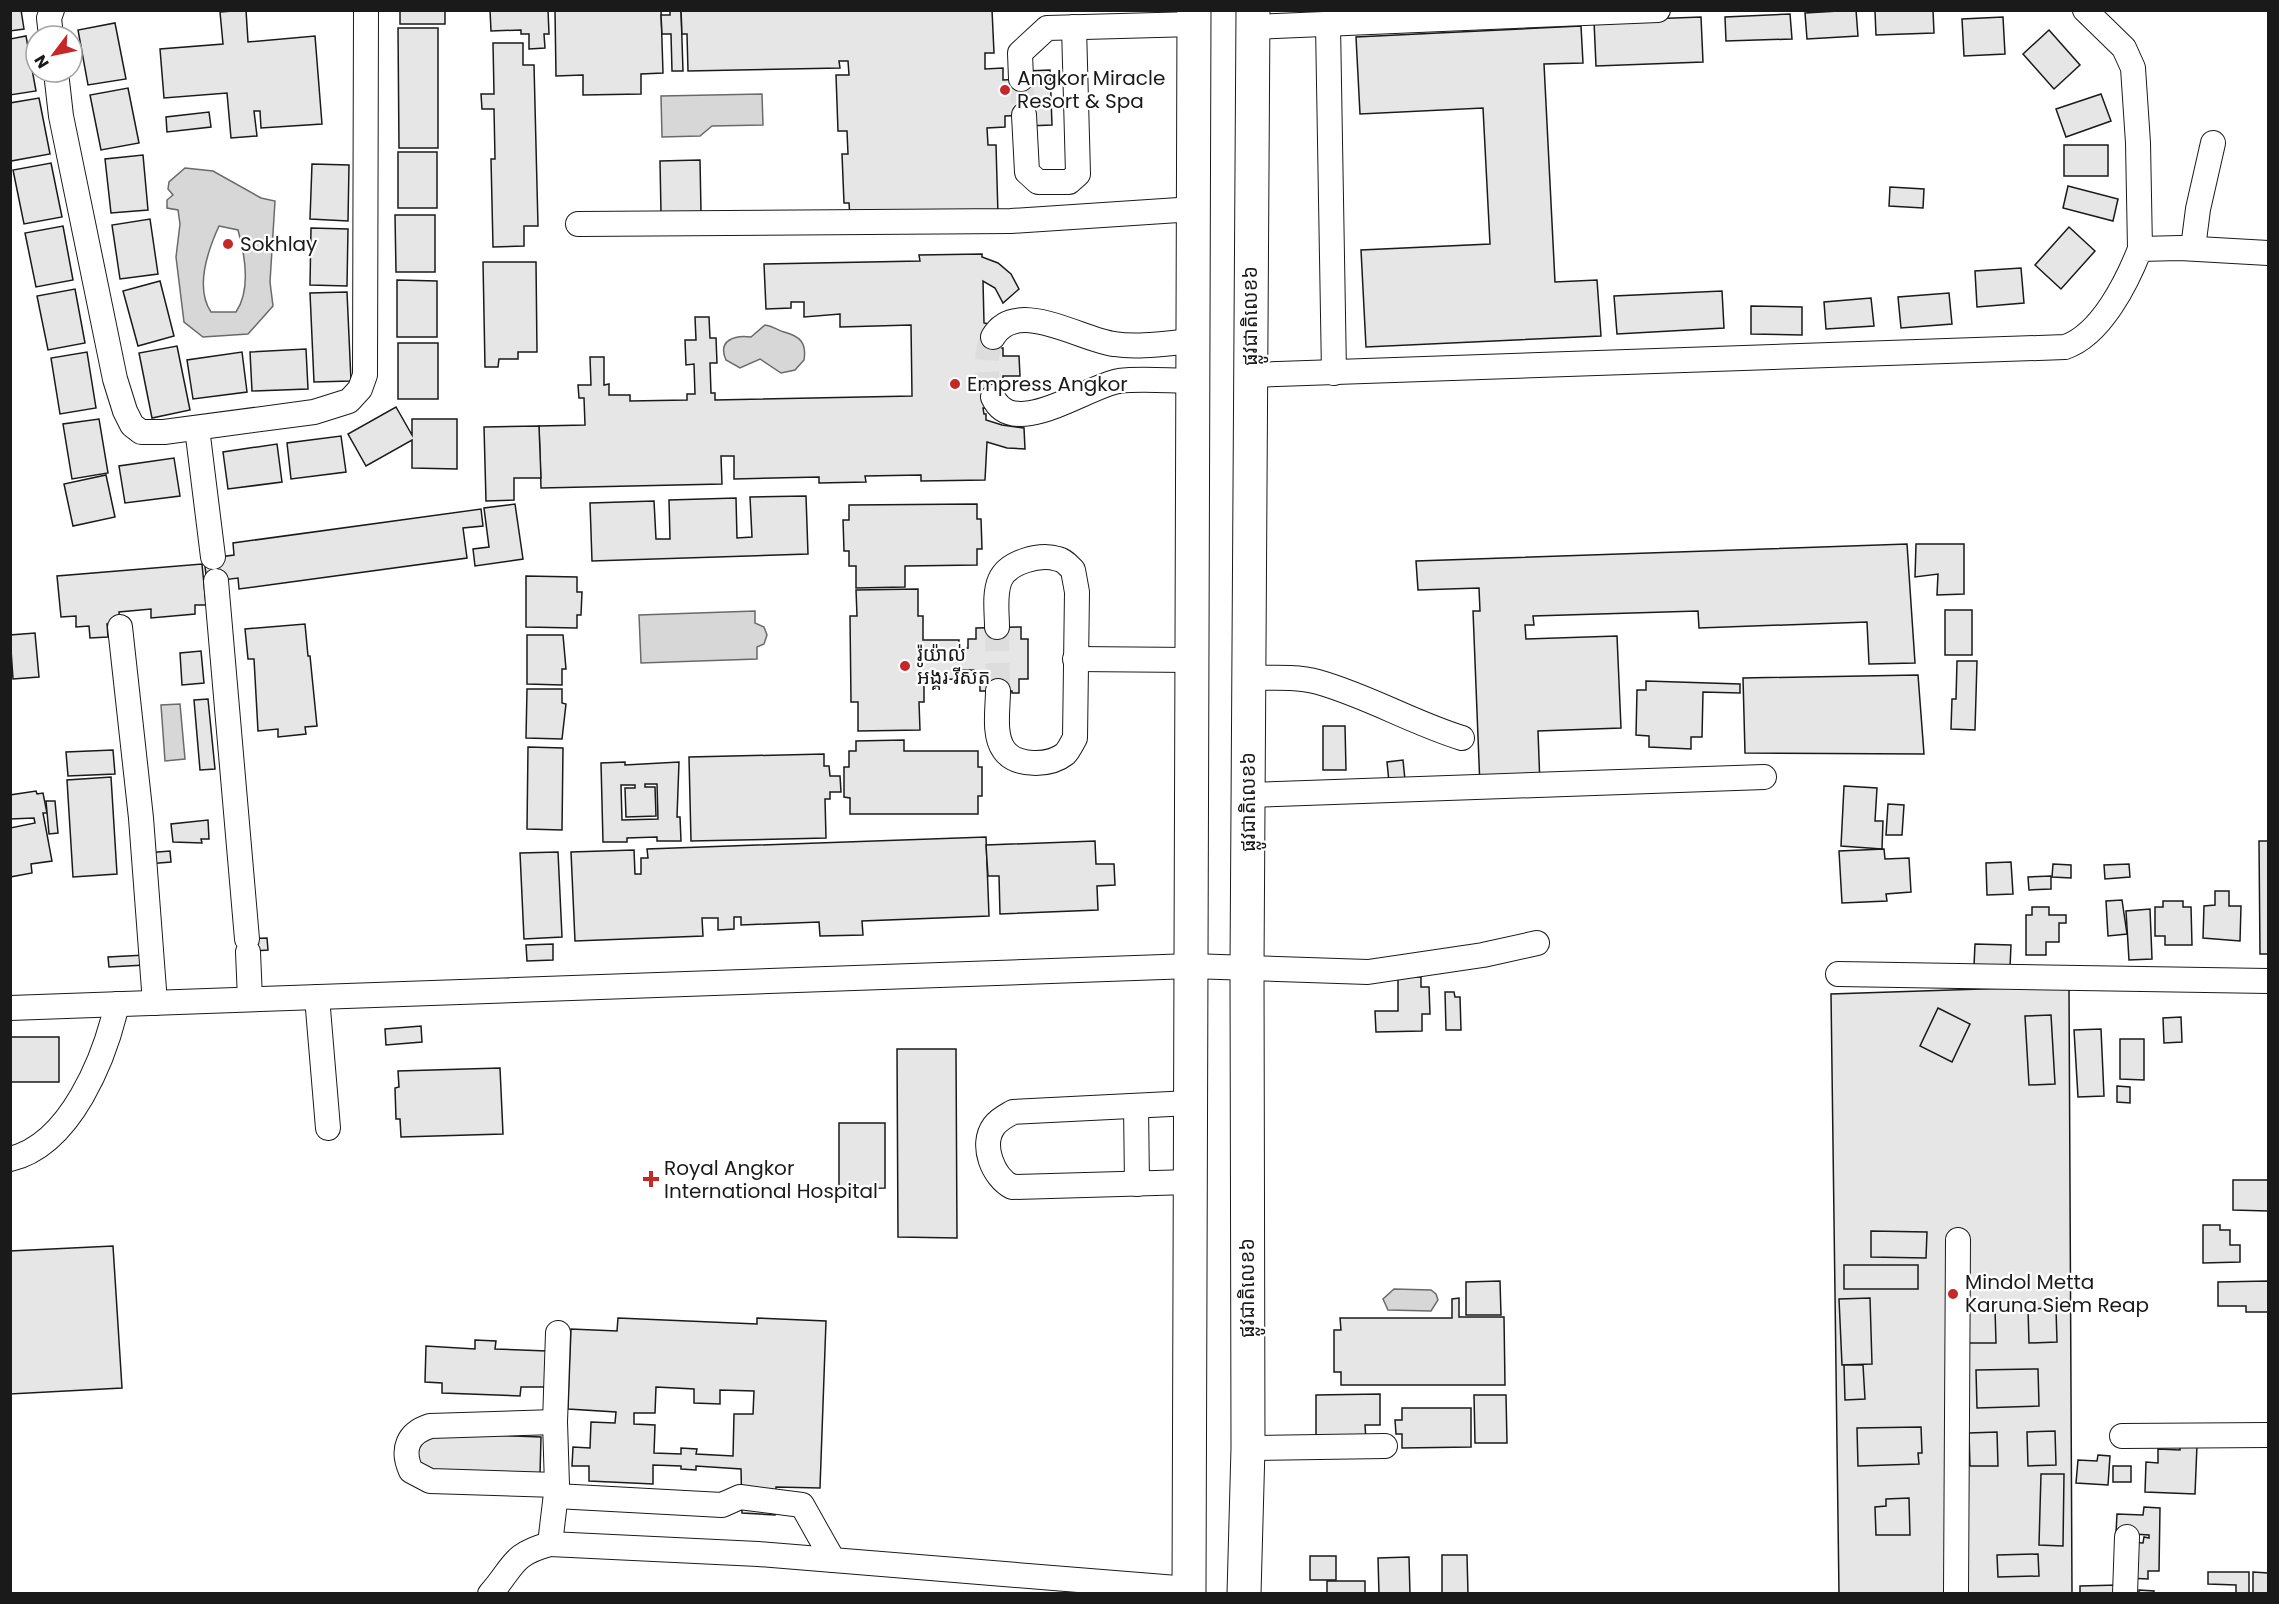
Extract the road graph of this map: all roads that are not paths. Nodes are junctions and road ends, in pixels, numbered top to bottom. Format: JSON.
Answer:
{"nodes":[{"id":1,"x":366,"y":10,"type":"edge"},
{"id":2,"x":1658,"y":10,"type":"edge"},
{"id":3,"x":2085,"y":10,"type":"edge"},
{"id":4,"x":1194,"y":17,"type":"edge"},
{"id":5,"x":1252,"y":19,"type":"edge"},
{"id":6,"x":1328,"y":25,"type":"junction"},
{"id":7,"x":1074,"y":27,"type":"junction"},
{"id":8,"x":1021,"y":80,"type":"tunnel mouth"},
{"id":9,"x":57,"y":84,"type":"edge"},
{"id":10,"x":1024,"y":115,"type":"tunnel mouth"},
{"id":11,"x":2213,"y":143,"type":"dead end"},
{"id":12,"x":1194,"y":209,"type":"junction"},
{"id":13,"x":578,"y":224,"type":"dead end"},
{"id":14,"x":2193,"y":248,"type":"junction"},
{"id":15,"x":2140,"y":249,"type":"junction"},
{"id":16,"x":2268,"y":253,"type":"edge"},
{"id":17,"x":993,"y":337,"type":"tunnel mouth"},
{"id":18,"x":1193,"y":341,"type":"junction"},
{"id":19,"x":1334,"y":373,"type":"junction"},
{"id":20,"x":1250,"y":375,"type":"junction"},
{"id":21,"x":1193,"y":381,"type":"junction"},
{"id":22,"x":993,"y":397,"type":"tunnel mouth"},
{"id":23,"x":197,"y":428,"type":"junction"},
{"id":24,"x":120,"y":627,"type":"dead end"},
{"id":25,"x":997,"y":627,"type":"tunnel mouth"},
{"id":26,"x":1075,"y":659,"type":"junction"},
{"id":27,"x":1192,"y":660,"type":"junction"},
{"id":28,"x":1248,"y":678,"type":"junction"},
{"id":29,"x":998,"y":691,"type":"tunnel mouth"},
{"id":30,"x":1462,"y":738,"type":"dead end"},
{"id":31,"x":1764,"y":777,"type":"dead end"},
{"id":32,"x":1248,"y":795,"type":"junction"},
{"id":33,"x":1537,"y":943,"type":"dead end"},
{"id":34,"x":1191,"y":966,"type":"junction"},
{"id":35,"x":1247,"y":967,"type":"junction"},
{"id":36,"x":1838,"y":974,"type":"dead end"},
{"id":37,"x":2268,"y":981,"type":"edge"},
{"id":38,"x":317,"y":997,"type":"junction"},
{"id":39,"x":250,"y":999,"type":"junction"},
{"id":40,"x":155,"y":1003,"type":"junction"},
{"id":41,"x":117,"y":1004,"type":"junction"},
{"id":42,"x":10,"y":1008,"type":"edge"},
{"id":43,"x":1191,"y":1103,"type":"junction"},
{"id":44,"x":1136,"y":1106,"type":"junction"},
{"id":45,"x":328,"y":1128,"type":"dead end"},
{"id":46,"x":10,"y":1159,"type":"edge"},
{"id":47,"x":1190,"y":1182,"type":"junction"},
{"id":48,"x":1137,"y":1184,"type":"junction"},
{"id":49,"x":1958,"y":1240,"type":"dead end"},
{"id":50,"x":558,"y":1333,"type":"dead end"},
{"id":51,"x":555,"y":1422,"type":"junction"},
{"id":52,"x":2268,"y":1435,"type":"edge"},
{"id":53,"x":2122,"y":1436,"type":"dead end"},
{"id":54,"x":1385,"y":1446,"type":"dead end"},
{"id":55,"x":1248,"y":1448,"type":"junction"},
{"id":56,"x":556,"y":1491,"type":"junction"},
{"id":57,"x":2127,"y":1537,"type":"dead end"},
{"id":58,"x":550,"y":1544,"type":"junction"},
{"id":59,"x":833,"y":1560,"type":"junction"},
{"id":60,"x":1189,"y":1591,"type":"edge"},
{"id":61,"x":490,"y":1593,"type":"edge"},
{"id":62,"x":1244,"y":1593,"type":"edge"},
{"id":63,"x":1956,"y":1593,"type":"edge"},
{"id":64,"x":2125,"y":1593,"type":"edge"}],
"edges":[{"from":1,"to":23,"type":"street"},
{"from":2,"to":6,"type":"street"},
{"from":3,"to":15,"type":"street"},
{"from":4,"to":7,"type":"street"},
{"from":4,"to":12,"type":"highway"},
{"from":5,"to":6,"type":"street"},
{"from":5,"to":20,"type":"highway","name":"ផ្លូវជាតិលេខ៦"},
{"from":6,"to":19,"type":"street"},
{"from":7,"to":8,"type":"street"},
{"from":7,"to":10,"type":"street"},
{"from":9,"to":23,"type":"street"},
{"from":11,"to":14,"type":"street"},
{"from":12,"to":13,"type":"street"},
{"from":12,"to":18,"type":"highway"},
{"from":14,"to":15,"type":"street"},
{"from":14,"to":16,"type":"street"},
{"from":15,"to":19,"type":"street"},
{"from":17,"to":18,"type":"street"},
{"from":18,"to":21,"type":"highway"},
{"from":19,"to":20,"type":"street"},
{"from":20,"to":28,"type":"highway","name":"ផ្លូវជាតិលេខ៦"},
{"from":21,"to":22,"type":"street"},
{"from":21,"to":27,"type":"highway"},
{"from":23,"to":39,"type":"street"},
{"from":24,"to":40,"type":"street"},
{"from":25,"to":26,"type":"street"},
{"from":26,"to":27,"type":"street"},
{"from":26,"to":29,"type":"street"},
{"from":27,"to":34,"type":"highway"},
{"from":28,"to":30,"type":"street"},
{"from":28,"to":32,"type":"highway","name":"ផ្លូវជាតិលេខ៦"},
{"from":31,"to":32,"type":"street"},
{"from":32,"to":35,"type":"highway","name":"ផ្លូវជាតិលេខ៦"},
{"from":33,"to":35,"type":"street"},
{"from":34,"to":35,"type":"street"},
{"from":34,"to":38,"type":"street"},
{"from":34,"to":43,"type":"highway"},
{"from":35,"to":55,"type":"highway","name":"ផ្លូវជាតិលេខ៦"},
{"from":36,"to":37,"type":"street"},
{"from":38,"to":39,"type":"street"},
{"from":38,"to":45,"type":"street"},
{"from":39,"to":40,"type":"street"},
{"from":40,"to":41,"type":"street"},
{"from":41,"to":42,"type":"street"},
{"from":41,"to":46,"type":"street"},
{"from":43,"to":44,"type":"street"},
{"from":43,"to":47,"type":"highway"},
{"from":44,"to":48,"type":"street"},
{"from":44,"to":48,"type":"street"},
{"from":47,"to":48,"type":"street"},
{"from":47,"to":60,"type":"highway"},
{"from":49,"to":63,"type":"street"},
{"from":50,"to":51,"type":"street"},
{"from":51,"to":56,"type":"street"},
{"from":51,"to":56,"type":"street"},
{"from":52,"to":53,"type":"street"},
{"from":54,"to":55,"type":"street"},
{"from":55,"to":62,"type":"highway","name":"ផ្លូវជាតិលេខ៦"},
{"from":56,"to":58,"type":"street"},
{"from":56,"to":59,"type":"street"},
{"from":57,"to":64,"type":"street"},
{"from":58,"to":59,"type":"street"},
{"from":58,"to":61,"type":"street"},
{"from":59,"to":60,"type":"street"}]}
